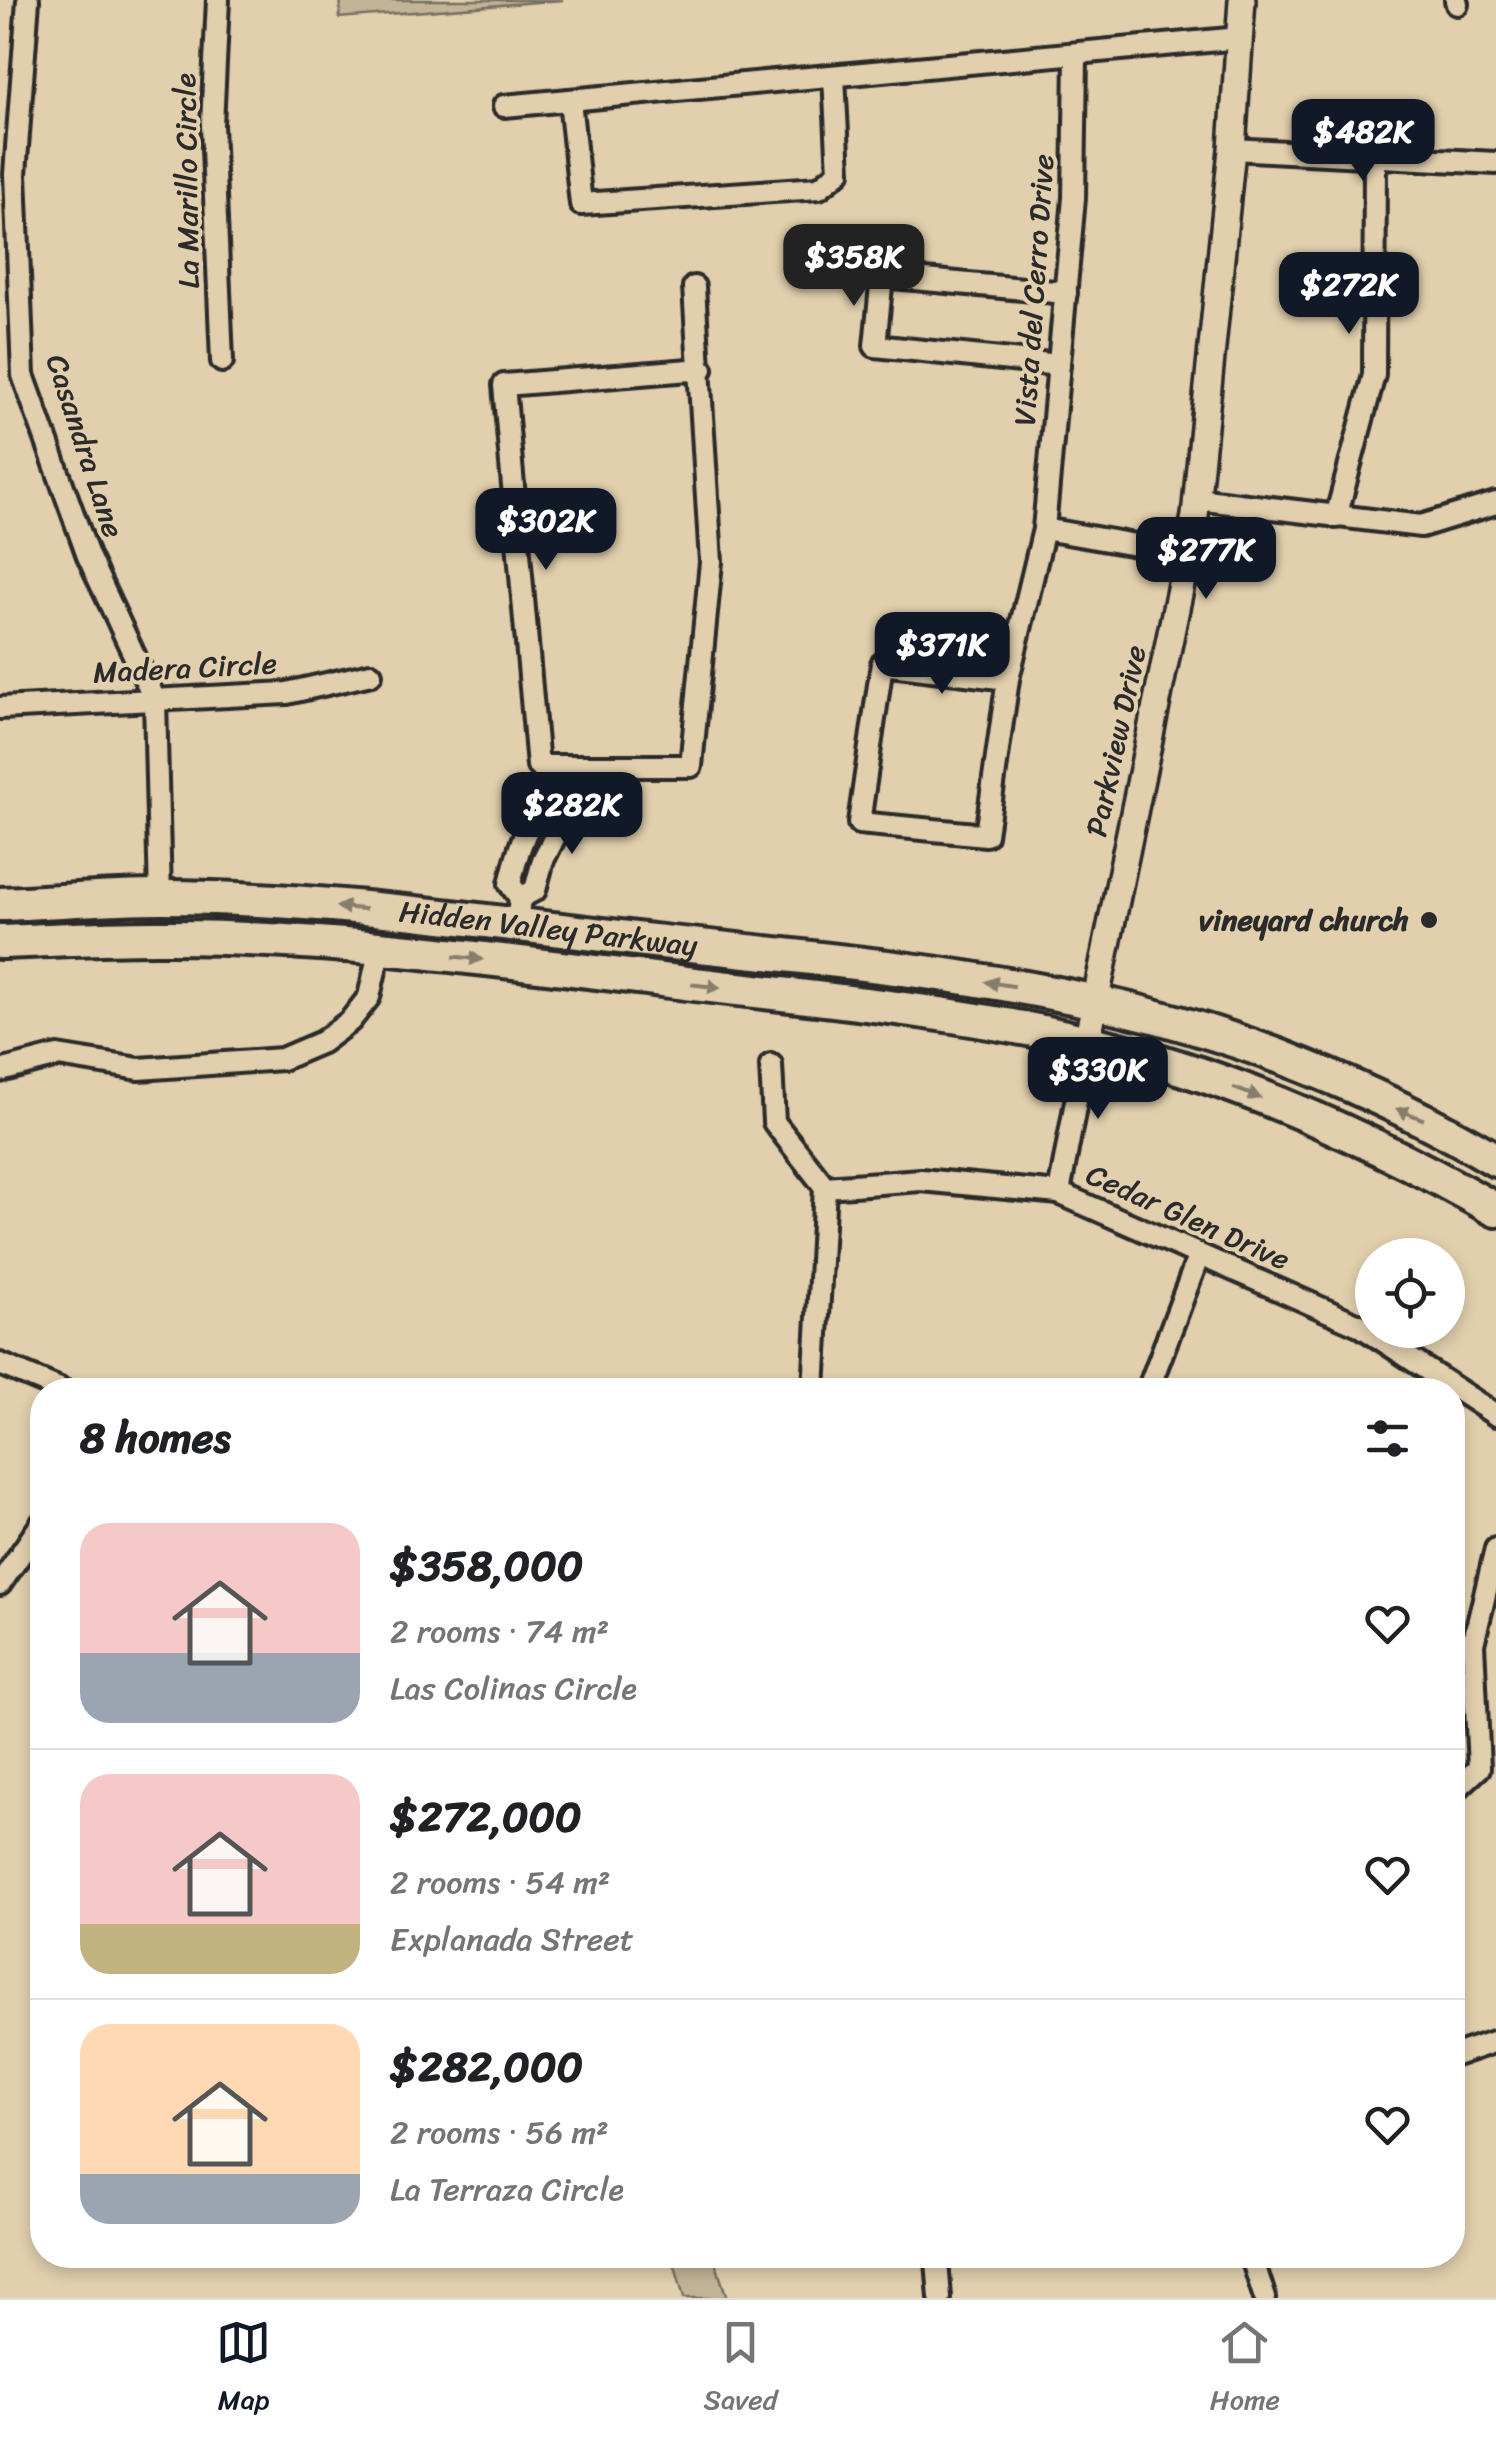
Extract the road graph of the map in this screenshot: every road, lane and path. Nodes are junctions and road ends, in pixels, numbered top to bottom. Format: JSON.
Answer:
{"nodes":[{"id":1,"x":28,"y":0,"type":"edge"},
{"id":2,"x":218,"y":0,"type":"edge"},
{"id":3,"x":1242,"y":0,"type":"edge"},
{"id":4,"x":1240,"y":38,"type":"junction"},
{"id":5,"x":1076,"y":56,"type":"junction"},
{"id":6,"x":834,"y":78,"type":"junction"},
{"id":7,"x":570,"y":100,"type":"junction"},
{"id":8,"x":504,"y":106,"type":"dead end"},
{"id":9,"x":1232,"y":149,"type":"junction"},
{"id":10,"x":1375,"y":159,"type":"junction"},
{"id":11,"x":1496,"y":163,"type":"edge"},
{"id":12,"x":694,"y":287,"type":"dead end"},
{"id":13,"x":1066,"y":293,"type":"junction"},
{"id":14,"x":222,"y":360,"type":"dead end"},
{"id":15,"x":1059,"y":365,"type":"junction"},
{"id":16,"x":702,"y":368,"type":"junction"},
{"id":17,"x":1197,"y":498,"type":"junction"},
{"id":18,"x":1496,"y":503,"type":"edge"},
{"id":19,"x":1336,"y":517,"type":"junction"},
{"id":20,"x":1044,"y":529,"type":"junction"},
{"id":21,"x":1188,"y":554,"type":"junction"},
{"id":22,"x":371,"y":674,"type":"dead end"},
{"id":23,"x":1008,"y":678,"type":"junction"},
{"id":24,"x":155,"y":700,"type":"junction"},
{"id":25,"x":0,"y":708,"type":"edge"},
{"id":26,"x":560,"y":766,"type":"junction"},
{"id":27,"x":560,"y":789,"type":"junction"},
{"id":28,"x":529,"y":824,"type":"junction"},
{"id":29,"x":556,"y":833,"type":"junction"},
{"id":30,"x":160,"y":897,"type":"junction"},
{"id":31,"x":0,"y":904,"type":"edge"},
{"id":32,"x":519,"y":911,"type":"junction"},
{"id":33,"x":0,"y":930,"type":"edge"},
{"id":34,"x":0,"y":942,"type":"edge"},
{"id":35,"x":336,"y":944,"type":"junction"},
{"id":36,"x":380,"y":948,"type":"junction"},
{"id":37,"x":610,"y":974,"type":"junction"},
{"id":38,"x":1096,"y":1002,"type":"junction"},
{"id":39,"x":1087,"y":1042,"type":"junction"},
{"id":40,"x":771,"y":1065,"type":"dead end"},
{"id":41,"x":0,"y":1071,"type":"edge"},
{"id":42,"x":1496,"y":1160,"type":"edge"},
{"id":43,"x":825,"y":1186,"type":"junction"},
{"id":44,"x":1059,"y":1194,"type":"junction"},
{"id":45,"x":1496,"y":1210,"type":"edge"},
{"id":46,"x":1199,"y":1255,"type":"junction"},
{"id":47,"x":0,"y":1364,"type":"edge"},
{"id":48,"x":33,"y":1378,"type":"edge"},
{"id":49,"x":815,"y":1378,"type":"edge"},
{"id":50,"x":1153,"y":1378,"type":"edge"},
{"id":51,"x":1439,"y":1378,"type":"edge"},
{"id":52,"x":1465,"y":1395,"type":"edge"},
{"id":53,"x":1496,"y":1415,"type":"edge"},
{"id":54,"x":30,"y":1540,"type":"edge"},
{"id":55,"x":1496,"y":1549,"type":"edge"},
{"id":56,"x":0,"y":1584,"type":"edge"},
{"id":57,"x":1465,"y":1637,"type":"edge"},
{"id":58,"x":1465,"y":1659,"type":"edge"},
{"id":59,"x":1465,"y":1781,"type":"edge"},
{"id":60,"x":1496,"y":2041,"type":"edge"},
{"id":61,"x":1465,"y":2052,"type":"edge"},
{"id":62,"x":942,"y":2268,"type":"edge"},
{"id":63,"x":1255,"y":2268,"type":"edge"},
{"id":64,"x":940,"y":2298,"type":"edge"},
{"id":65,"x":1265,"y":2298,"type":"edge"}],
"edges":[{"from":1,"to":24,"type":"street","name":"Casandra Lane"},
{"from":2,"to":14,"type":"street","name":"La Marillo Circle"},
{"from":3,"to":4,"type":"street","name":"Parkview Drive"},
{"from":4,"to":5,"type":"street"},
{"from":4,"to":9,"type":"street","name":"Parkview Drive"},
{"from":5,"to":6,"type":"street"},
{"from":5,"to":13,"type":"street","name":"Vista del Cerro Drive"},
{"from":6,"to":7,"type":"street"},
{"from":6,"to":7,"type":"street"},
{"from":7,"to":8,"type":"street"},
{"from":9,"to":10,"type":"street"},
{"from":9,"to":17,"type":"street","name":"Parkview Drive"},
{"from":10,"to":11,"type":"street"},
{"from":10,"to":19,"type":"street"},
{"from":12,"to":16,"type":"street"},
{"from":13,"to":15,"type":"street","name":"Vista del Cerro Drive"},
{"from":13,"to":15,"type":"street"},
{"from":15,"to":20,"type":"street","name":"Vista del Cerro Drive"},
{"from":16,"to":26,"type":"street"},
{"from":16,"to":26,"type":"street"},
{"from":17,"to":19,"type":"street"},
{"from":17,"to":21,"type":"street","name":"Parkview Drive"},
{"from":18,"to":19,"type":"street"},
{"from":20,"to":21,"type":"street"},
{"from":20,"to":23,"type":"street","name":"Vista del Cerro Drive"},
{"from":21,"to":38,"type":"street","name":"Parkview Drive"},
{"from":22,"to":24,"type":"street","name":"Madera Circle"},
{"from":23,"to":23,"type":"street","name":"Vista del Cerro Drive"},
{"from":24,"to":25,"type":"street","name":"Madera Circle"},
{"from":24,"to":30,"type":"street","name":"Casandra Lane"},
{"from":26,"to":27,"type":"street"},
{"from":27,"to":28,"type":"street"},
{"from":27,"to":29,"type":"street"},
{"from":28,"to":29,"type":"street"},
{"from":28,"to":32,"type":"street"},
{"from":29,"to":32,"type":"street"},
{"from":30,"to":31,"type":"main road","name":"Hidden Valley Parkway"},
{"from":32,"to":30,"type":"main road","name":"Hidden Valley Parkway","one_way":true},
{"from":30,"to":33,"type":"main road"},
{"from":30,"to":35,"type":"main road"},
{"from":32,"to":37,"type":"main road"},
{"from":38,"to":32,"type":"main road","name":"Hidden Valley Parkway","one_way":true},
{"from":34,"to":35,"type":"main road","name":"Hidden Valley Parkway"},
{"from":35,"to":36,"type":"main road","name":"Hidden Valley Parkway"},
{"from":36,"to":37,"type":"main road","name":"Hidden Valley Parkway","one_way":true},
{"from":36,"to":41,"type":"street"},
{"from":37,"to":39,"type":"main road","name":"Hidden Valley Parkway","one_way":true},
{"from":38,"to":39,"type":"street","name":"Parkview Drive"},
{"from":42,"to":38,"type":"main road","name":"Hidden Valley Parkway","one_way":true},
{"from":39,"to":44,"type":"street","name":"Parkview Drive"},
{"from":39,"to":45,"type":"main road","name":"Hidden Valley Parkway","one_way":true},
{"from":40,"to":43,"type":"street"},
{"from":43,"to":44,"type":"street","name":"Cedar Glen Drive"},
{"from":43,"to":49,"type":"street"},
{"from":44,"to":46,"type":"street","name":"Cedar Glen Drive"},
{"from":46,"to":50,"type":"street"},
{"from":46,"to":51,"type":"street","name":"Cedar Glen Drive"},
{"from":47,"to":48,"type":"street"},
{"from":52,"to":53,"type":"street","name":"Cedar Glen Drive"},
{"from":54,"to":56,"type":"street"},
{"from":55,"to":57,"type":"street"},
{"from":58,"to":59,"type":"street"},
{"from":60,"to":61,"type":"street"},
{"from":62,"to":64,"type":"street"},
{"from":63,"to":65,"type":"street"}]}
